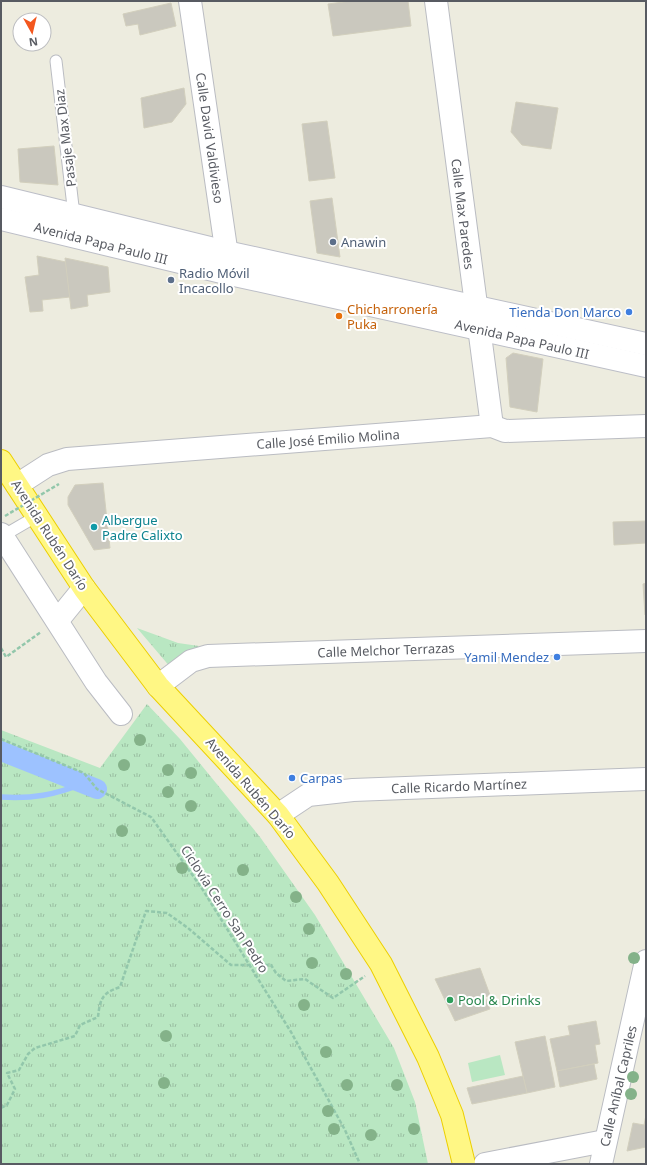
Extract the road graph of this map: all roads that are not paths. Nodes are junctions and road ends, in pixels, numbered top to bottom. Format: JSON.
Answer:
{"nodes":[{"id":1,"x":190,"y":1,"type":"edge"},
{"id":2,"x":436,"y":1,"type":"edge"},
{"id":3,"x":56,"y":61,"type":"dead end"},
{"id":4,"x":1,"y":197,"type":"edge"},
{"id":5,"x":74,"y":215,"type":"junction"},
{"id":6,"x":1,"y":219,"type":"edge"},
{"id":7,"x":226,"y":252,"type":"junction"},
{"id":8,"x":230,"y":274,"type":"junction"},
{"id":9,"x":475,"y":307,"type":"junction"},
{"id":10,"x":478,"y":328,"type":"junction"},
{"id":11,"x":646,"y":344,"type":"edge"},
{"id":12,"x":646,"y":366,"type":"edge"},
{"id":13,"x":492,"y":426,"type":"junction"},
{"id":14,"x":646,"y":426,"type":"edge"},
{"id":15,"x":1,"y":461,"type":"edge"},
{"id":16,"x":17,"y":485,"type":"junction"},
{"id":17,"x":37,"y":516,"type":"junction"},
{"id":18,"x":2,"y":531,"type":"edge"},
{"id":19,"x":84,"y":588,"type":"junction"},
{"id":20,"x":58,"y":620,"type":"junction"},
{"id":21,"x":646,"y":641,"type":"edge"},
{"id":22,"x":158,"y":686,"type":"junction"},
{"id":23,"x":121,"y":714,"type":"dead end"},
{"id":24,"x":646,"y":779,"type":"edge"},
{"id":25,"x":278,"y":815,"type":"junction"},
{"id":26,"x":646,"y":961,"type":"edge"},
{"id":27,"x":643,"y":985,"type":"edge"},
{"id":28,"x":605,"y":1141,"type":"junction"},
{"id":29,"x":464,"y":1164,"type":"edge"},
{"id":30,"x":485,"y":1164,"type":"edge"},
{"id":31,"x":601,"y":1164,"type":"edge"}],
"edges":[{"from":1,"to":7,"type":"street","name":"Calle David Valdivieso"},
{"from":2,"to":9,"type":"street","name":"Calle Max Paredes"},
{"from":3,"to":5,"type":"lane","name":"Pasaje Max Diaz"},
{"from":4,"to":5,"type":"street","name":"Avenida Papa Paulo III"},
{"from":5,"to":7,"type":"street","name":"Avenida Papa Paulo III"},
{"from":6,"to":8,"type":"street","name":"Avenida Papa Paulo III"},
{"from":7,"to":8,"type":"street","name":"Calle David Valdivieso"},
{"from":7,"to":9,"type":"street","name":"Avenida Papa Paulo III"},
{"from":8,"to":10,"type":"street","name":"Avenida Papa Paulo III"},
{"from":9,"to":10,"type":"street","name":"Calle Max Paredes"},
{"from":9,"to":11,"type":"street","name":"Avenida Papa Paulo III"},
{"from":10,"to":12,"type":"street","name":"Avenida Papa Paulo III"},
{"from":10,"to":13,"type":"street","name":"Calle Max Paredes"},
{"from":13,"to":14,"type":"street","name":"Calle José Emilio Molina"},
{"from":13,"to":16,"type":"street","name":"Calle José Emilio Molina"},
{"from":15,"to":16,"type":"highway","name":"Avenida Rubén Darío"},
{"from":16,"to":17,"type":"highway","name":"Avenida Rubén Darío"},
{"from":17,"to":18,"type":"lane"},
{"from":17,"to":19,"type":"highway","name":"Avenida Rubén Darío"},
{"from":18,"to":20,"type":"street"},
{"from":19,"to":20,"type":"street"},
{"from":19,"to":22,"type":"highway","name":"Avenida Rubén Darío"},
{"from":20,"to":23,"type":"street"},
{"from":21,"to":22,"type":"street","name":"Calle Melchor Terrazas"},
{"from":22,"to":25,"type":"highway","name":"Avenida Rubén Darío"},
{"from":24,"to":25,"type":"street","name":"Calle Ricardo Martínez"},
{"from":25,"to":29,"type":"highway","name":"Avenida Rubén Darío"},
{"from":26,"to":27,"type":"street","name":"Calle Aníbal Capriles"},
{"from":27,"to":28,"type":"street","name":"Calle Aníbal Capriles"},
{"from":28,"to":30,"type":"street"},
{"from":28,"to":31,"type":"street","name":"Calle Aníbal Capriles"}]}
